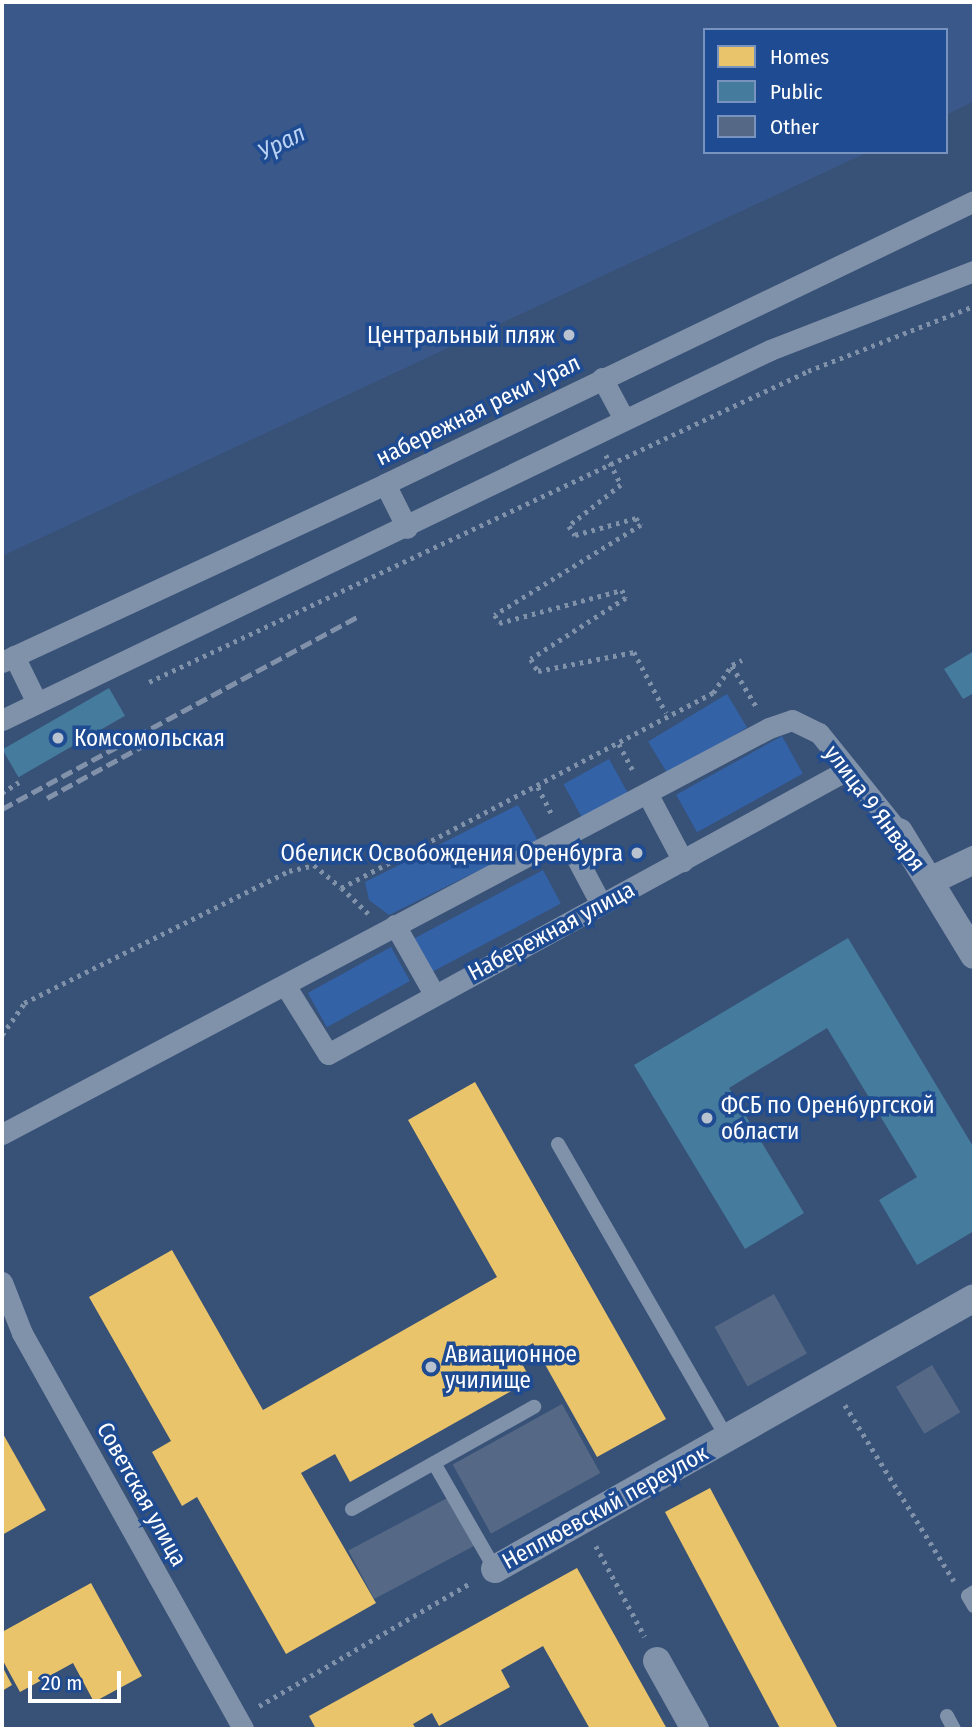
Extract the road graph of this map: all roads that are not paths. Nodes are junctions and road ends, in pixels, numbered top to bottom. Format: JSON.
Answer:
{"nodes":[{"id":1,"x":973,"y":204,"type":"edge"},
{"id":2,"x":974,"y":271,"type":"edge"},
{"id":3,"x":602,"y":378,"type":"junction"},
{"id":4,"x":624,"y":419,"type":"junction"},
{"id":5,"x":385,"y":484,"type":"junction"},
{"id":6,"x":407,"y":528,"type":"junction"},
{"id":7,"x":8,"y":659,"type":"edge"},
{"id":8,"x":37,"y":703,"type":"junction"},
{"id":9,"x":2,"y":720,"type":"edge"},
{"id":10,"x":847,"y":770,"type":"junction"},
{"id":11,"x":648,"y":795,"type":"junction"},
{"id":12,"x":899,"y":832,"type":"joint"},
{"id":13,"x":566,"y":838,"type":"junction"},
{"id":14,"x":974,"y":860,"type":"edge"},
{"id":15,"x":683,"y":861,"type":"junction"},
{"id":16,"x":930,"y":881,"type":"junction"},
{"id":17,"x":601,"y":904,"type":"junction"},
{"id":18,"x":395,"y":926,"type":"junction"},
{"id":19,"x":974,"y":955,"type":"edge"},
{"id":20,"x":285,"y":985,"type":"junction"},
{"id":21,"x":434,"y":994,"type":"junction"},
{"id":22,"x":2,"y":1134,"type":"edge"},
{"id":23,"x":558,"y":1144,"type":"dead end"},
{"id":24,"x":2,"y":1282,"type":"edge"},
{"id":25,"x":974,"y":1298,"type":"edge"},
{"id":26,"x":534,"y":1407,"type":"dead end"},
{"id":27,"x":727,"y":1438,"type":"junction"},
{"id":28,"x":435,"y":1463,"type":"junction"},
{"id":29,"x":352,"y":1509,"type":"dead end"},
{"id":30,"x":495,"y":1569,"type":"joint"},
{"id":31,"x":657,"y":1661,"type":"road end"},
{"id":32,"x":240,"y":1724,"type":"edge"},
{"id":33,"x":695,"y":1729,"type":"edge"}],
"edges":[{"from":1,"to":3,"type":"street","name":"набережная реки Урал"},
{"from":2,"to":4,"type":"street"},
{"from":3,"to":4,"type":"street"},
{"from":3,"to":5,"type":"street","name":"набережная реки Урал"},
{"from":4,"to":6,"type":"street"},
{"from":5,"to":6,"type":"street"},
{"from":5,"to":7,"type":"street","name":"набережная реки Урал"},
{"from":6,"to":8,"type":"street"},
{"from":7,"to":8,"type":"street"},
{"from":8,"to":9,"type":"street"},
{"from":10,"to":11,"type":"street","name":"улица 9 Января"},
{"from":10,"to":12,"type":"street","name":"улица 9 Января"},
{"from":10,"to":15,"type":"street","name":"Набережная улица"},
{"from":11,"to":13,"type":"street"},
{"from":11,"to":15,"type":"street"},
{"from":12,"to":16,"type":"street","name":"улица 9 Января"},
{"from":13,"to":17,"type":"street"},
{"from":13,"to":18,"type":"street"},
{"from":14,"to":16,"type":"street"},
{"from":15,"to":17,"type":"street","name":"Набережная улица"},
{"from":16,"to":19,"type":"street","name":"улица 9 Января"},
{"from":17,"to":21,"type":"street","name":"Набережная улица"},
{"from":18,"to":20,"type":"street"},
{"from":18,"to":21,"type":"street"},
{"from":20,"to":21,"type":"street","name":"Набережная улица"},
{"from":20,"to":22,"type":"street"},
{"from":23,"to":27,"type":"lane"},
{"from":24,"to":32,"type":"street","name":"Советская улица"},
{"from":25,"to":27,"type":"street","name":"Неплюевский переулок"},
{"from":26,"to":28,"type":"lane"},
{"from":27,"to":30,"type":"street","name":"Неплюевский переулок"},
{"from":28,"to":29,"type":"lane"},
{"from":28,"to":30,"type":"lane"},
{"from":31,"to":33,"type":"street"}]}
